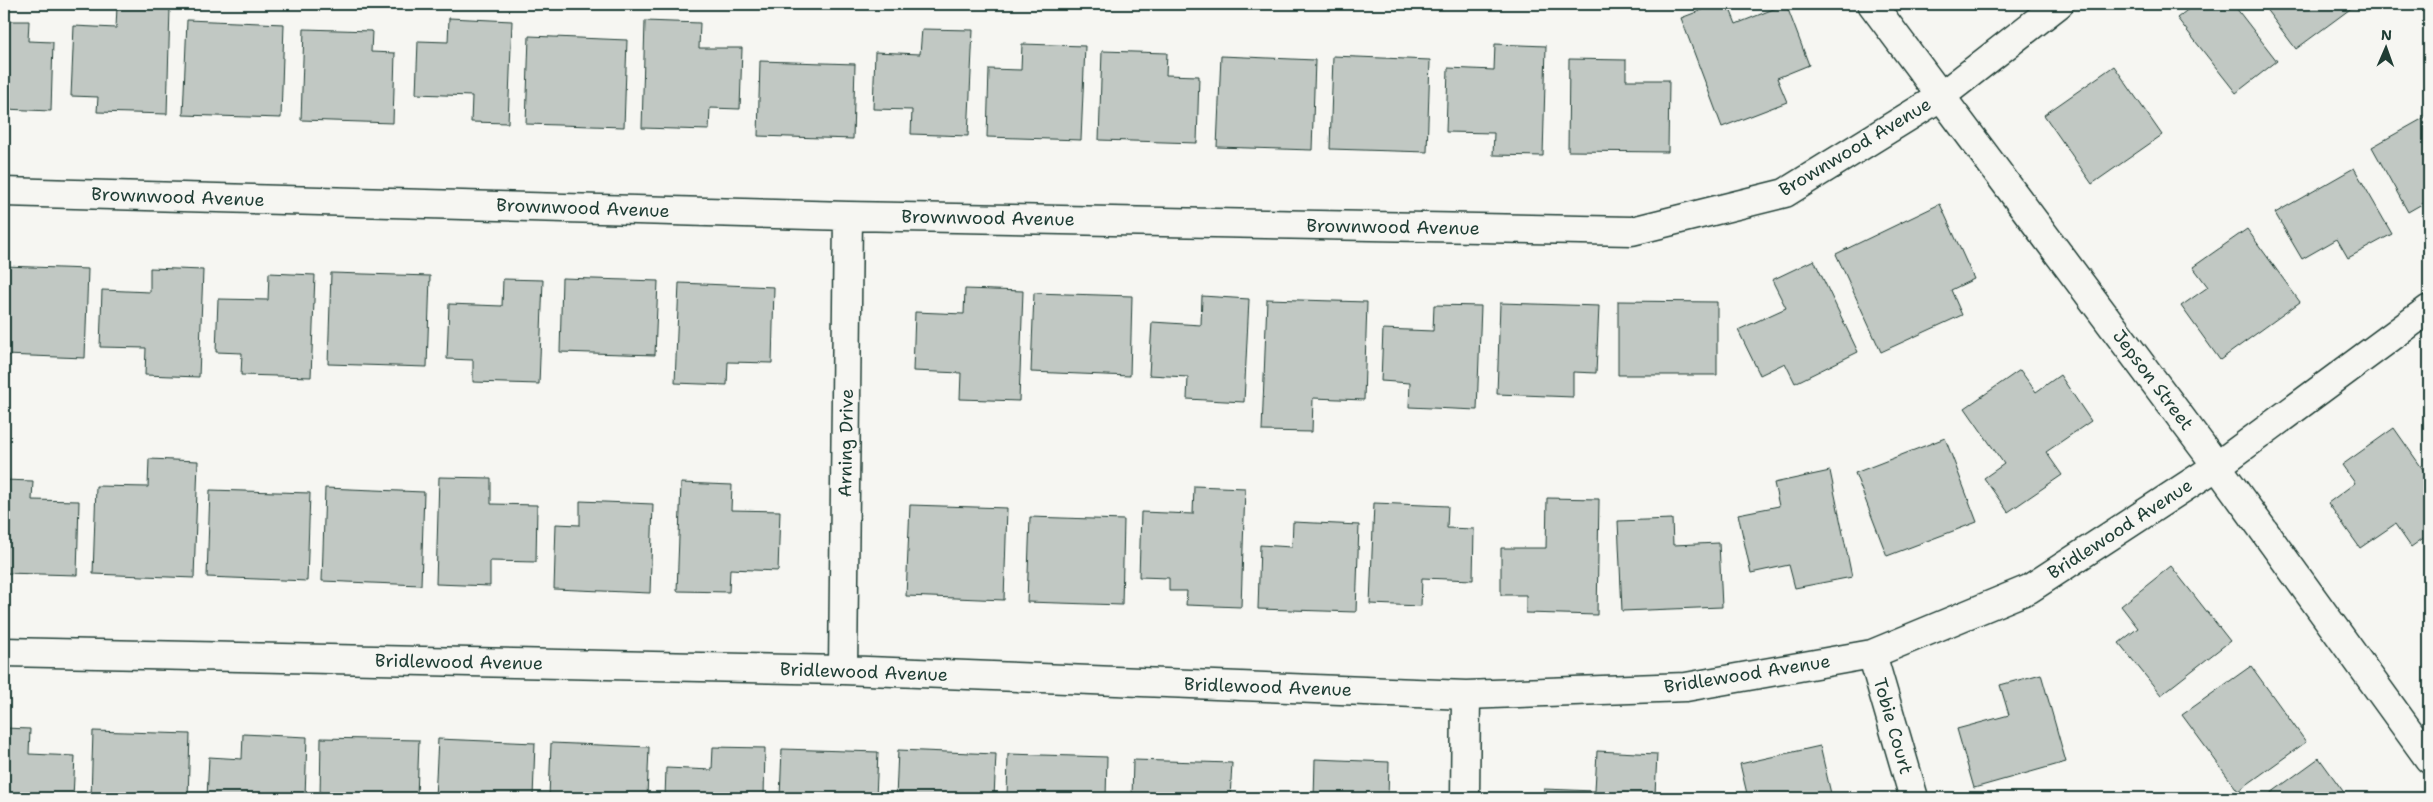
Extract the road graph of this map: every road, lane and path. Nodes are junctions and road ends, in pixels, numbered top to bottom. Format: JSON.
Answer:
{"nodes":[{"id":1,"x":1872,"y":4,"type":"edge"},
{"id":2,"x":2060,"y":4,"type":"edge"},
{"id":3,"x":1940,"y":97,"type":"junction"},
{"id":4,"x":4,"y":192,"type":"edge"},
{"id":5,"x":848,"y":216,"type":"junction"},
{"id":6,"x":2429,"y":309,"type":"edge"},
{"id":7,"x":2217,"y":466,"type":"junction"},
{"id":8,"x":4,"y":652,"type":"edge"},
{"id":9,"x":1872,"y":654,"type":"junction"},
{"id":10,"x":843,"y":670,"type":"junction"},
{"id":11,"x":1466,"y":695,"type":"junction"},
{"id":12,"x":2429,"y":759,"type":"edge"},
{"id":13,"x":1464,"y":798,"type":"edge"},
{"id":14,"x":1914,"y":798,"type":"edge"}],
"edges":[{"from":1,"to":3,"type":"street","name":"Jepson Street"},
{"from":2,"to":3,"type":"street","name":"Brownwood Avenue"},
{"from":3,"to":5,"type":"street","name":"Brownwood Avenue"},
{"from":3,"to":7,"type":"street","name":"Jepson Street"},
{"from":4,"to":5,"type":"street","name":"Brownwood Avenue"},
{"from":5,"to":10,"type":"street","name":"Arning Drive"},
{"from":6,"to":7,"type":"street","name":"Bridlewood Avenue"},
{"from":7,"to":9,"type":"street","name":"Bridlewood Avenue"},
{"from":7,"to":12,"type":"street","name":"Jepson Street"},
{"from":8,"to":10,"type":"street","name":"Bridlewood Avenue"},
{"from":9,"to":11,"type":"street","name":"Bridlewood Avenue"},
{"from":9,"to":14,"type":"street","name":"Tobie Court"},
{"from":10,"to":11,"type":"street","name":"Bridlewood Avenue"},
{"from":11,"to":13,"type":"street"}]}
